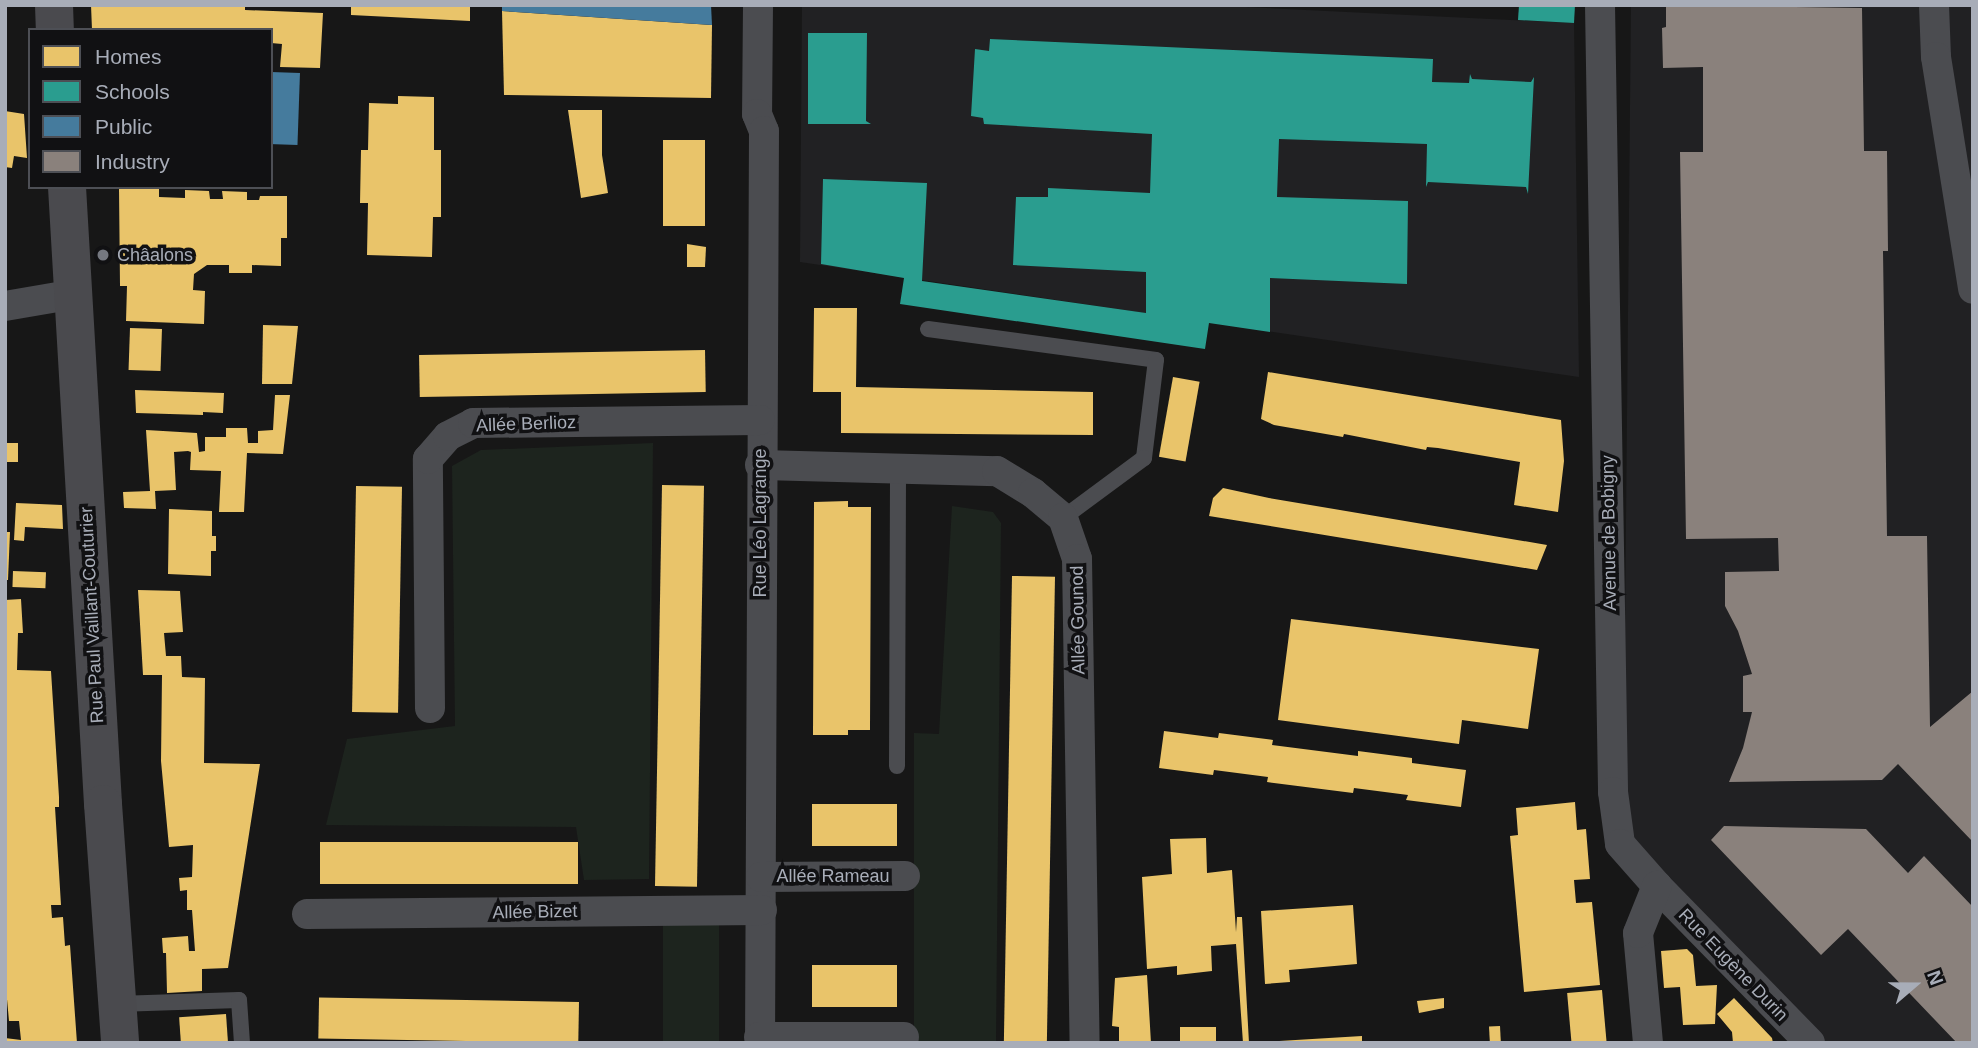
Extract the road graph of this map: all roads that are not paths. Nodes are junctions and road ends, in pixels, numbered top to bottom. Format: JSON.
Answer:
{"nodes":[{"id":1,"x":54,"y":5,"type":"edge"},
{"id":2,"x":758,"y":5,"type":"edge"},
{"id":3,"x":1600,"y":5,"type":"edge"},
{"id":4,"x":1934,"y":5,"type":"edge"},
{"id":5,"x":55,"y":28,"type":"edge"},
{"id":6,"x":67,"y":189,"type":"edge"},
{"id":7,"x":1973,"y":289,"type":"edge"},
{"id":8,"x":75,"y":295,"type":"junction"},
{"id":9,"x":5,"y":306,"type":"edge"},
{"id":10,"x":928,"y":329,"type":"dead end"},
{"id":11,"x":760,"y":420,"type":"junction"},
{"id":12,"x":760,"y":465,"type":"junction"},
{"id":13,"x":898,"y":468,"type":"junction"},
{"id":14,"x":1063,"y":518,"type":"junction"},
{"id":15,"x":430,"y":708,"type":"dead end"},
{"id":16,"x":897,"y":766,"type":"dead end"},
{"id":17,"x":905,"y":876,"type":"dead end"},
{"id":18,"x":761,"y":877,"type":"junction"},
{"id":19,"x":1657,"y":886,"type":"junction"},
{"id":20,"x":762,"y":909,"type":"junction"},
{"id":21,"x":307,"y":914,"type":"dead end"},
{"id":22,"x":117,"y":1004,"type":"junction"},
{"id":23,"x":904,"y":1037,"type":"dead end"},
{"id":24,"x":760,"y":1040,"type":"edge"},
{"id":25,"x":120,"y":1043,"type":"edge"},
{"id":26,"x":242,"y":1043,"type":"edge"},
{"id":27,"x":1085,"y":1043,"type":"edge"},
{"id":28,"x":1648,"y":1043,"type":"edge"},
{"id":29,"x":1810,"y":1043,"type":"edge"}],
"edges":[{"from":1,"to":5,"type":"main road"},
{"from":2,"to":11,"type":"street","name":"Rue Léo Lagrange"},
{"from":3,"to":19,"type":"street","name":"Avenue de Bobigny"},
{"from":4,"to":7,"type":"street"},
{"from":6,"to":8,"type":"main road","name":"Rue Paul Vaillant-Couturier"},
{"from":8,"to":9,"type":"street"},
{"from":8,"to":22,"type":"main road","name":"Rue Paul Vaillant-Couturier"},
{"from":10,"to":14,"type":"lane"},
{"from":11,"to":12,"type":"street","name":"Rue Léo Lagrange"},
{"from":11,"to":15,"type":"street","name":"Allée Berlioz"},
{"from":12,"to":13,"type":"street"},
{"from":12,"to":18,"type":"street","name":"Rue Léo Lagrange"},
{"from":13,"to":14,"type":"street"},
{"from":13,"to":16,"type":"lane"},
{"from":14,"to":27,"type":"street","name":"Allée Gounod"},
{"from":17,"to":18,"type":"street","name":"Allée Rameau"},
{"from":18,"to":20,"type":"street","name":"Rue Léo Lagrange"},
{"from":19,"to":28,"type":"street"},
{"from":19,"to":29,"type":"street","name":"Rue Eugène Durin"},
{"from":20,"to":21,"type":"street","name":"Allée Bizet"},
{"from":20,"to":24,"type":"street","name":"Rue Léo Lagrange"},
{"from":22,"to":25,"type":"main road","name":"Rue Paul Vaillant-Couturier"},
{"from":22,"to":26,"type":"lane"},
{"from":23,"to":24,"type":"street"}]}
